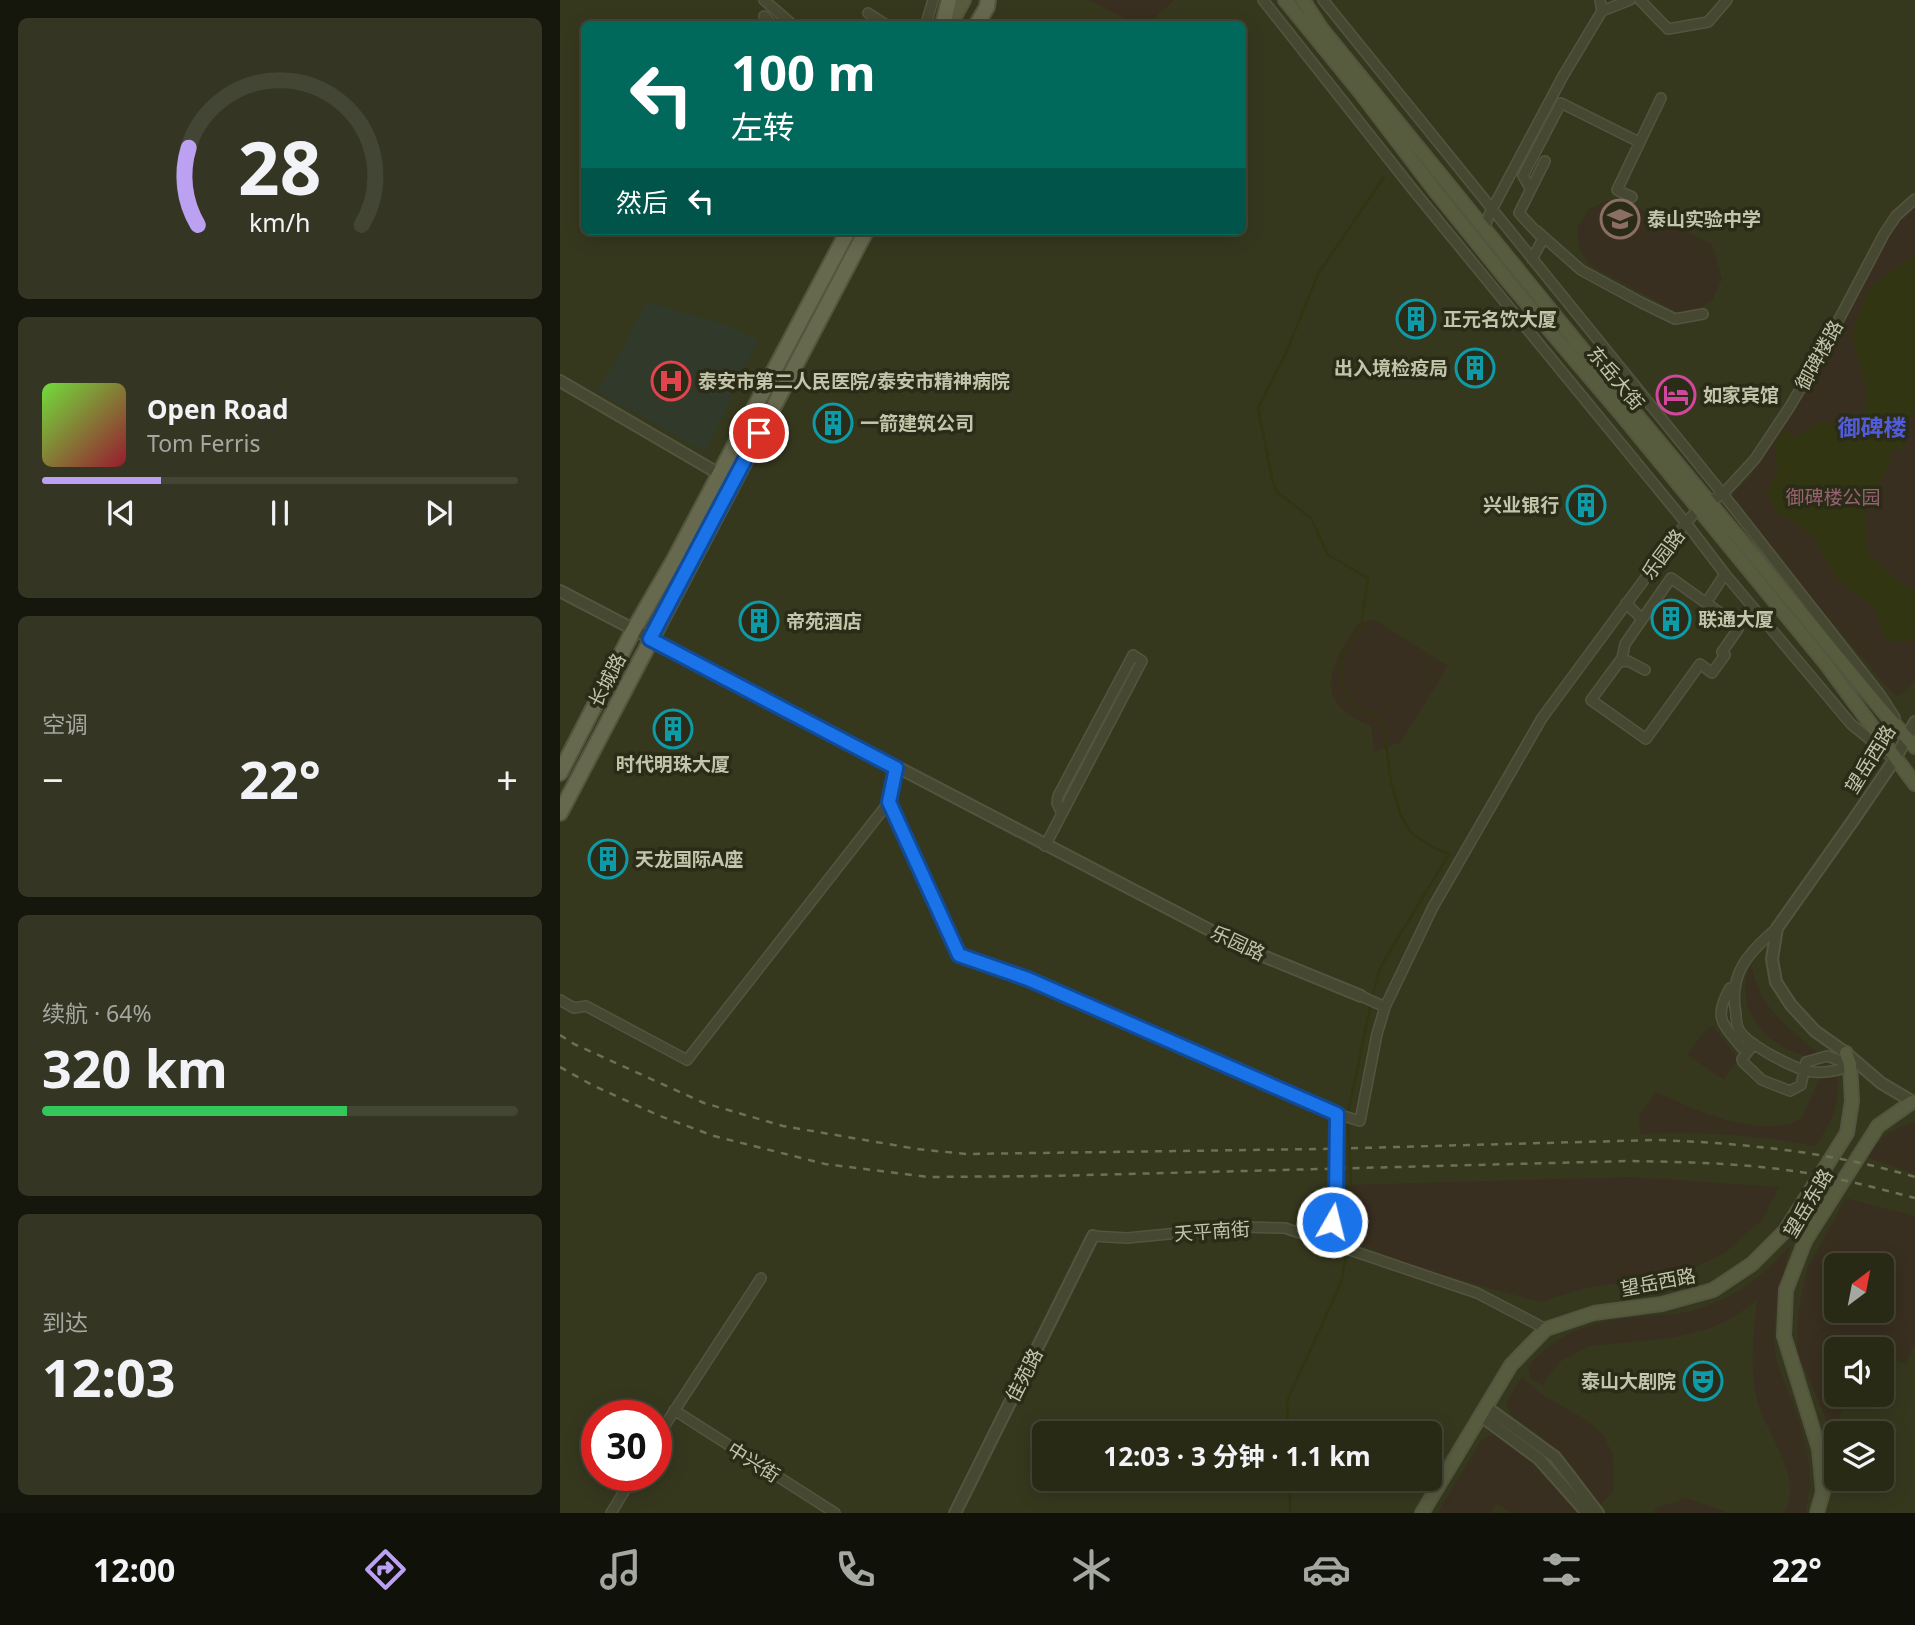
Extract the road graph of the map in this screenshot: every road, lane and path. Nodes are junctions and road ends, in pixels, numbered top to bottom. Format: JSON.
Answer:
{"nodes":[{"id":1,"x":764,"y":0,"type":"edge"},
{"id":2,"x":933,"y":0,"type":"edge"},
{"id":3,"x":949,"y":0,"type":"edge"},
{"id":4,"x":964,"y":0,"type":"edge"},
{"id":5,"x":1263,"y":0,"type":"edge"},
{"id":6,"x":1285,"y":0,"type":"edge"},
{"id":7,"x":1303,"y":0,"type":"edge"},
{"id":8,"x":1323,"y":0,"type":"edge"},
{"id":9,"x":1600,"y":0,"type":"edge"},
{"id":10,"x":1630,"y":0,"type":"edge"},
{"id":11,"x":1640,"y":0,"type":"edge"},
{"id":12,"x":1727,"y":0,"type":"edge"},
{"id":13,"x":989,"y":2,"type":"edge"},
{"id":14,"x":1602,"y":11,"type":"junction"},
{"id":15,"x":868,"y":13,"type":"dead end"},
{"id":16,"x":764,"y":16,"type":"dead end"},
{"id":17,"x":769,"y":21,"type":"edge"},
{"id":18,"x":788,"y":21,"type":"edge"},
{"id":19,"x":880,"y":21,"type":"edge"},
{"id":20,"x":927,"y":21,"type":"edge"},
{"id":21,"x":944,"y":21,"type":"edge"},
{"id":22,"x":953,"y":21,"type":"edge"},
{"id":23,"x":979,"y":21,"type":"edge"},
{"id":24,"x":1661,"y":98,"type":"dead end"},
{"id":25,"x":1639,"y":142,"type":"junction"},
{"id":26,"x":1545,"y":161,"type":"dead end"},
{"id":27,"x":1530,"y":188,"type":"junction"},
{"id":28,"x":1632,"y":197,"type":"dead end"},
{"id":29,"x":1915,"y":199,"type":"edge"},
{"id":30,"x":1492,"y":210,"type":"junction"},
{"id":31,"x":1484,"y":230,"type":"junction"},
{"id":32,"x":846,"y":235,"type":"edge"},
{"id":33,"x":864,"y":235,"type":"edge"},
{"id":34,"x":1540,"y":235,"type":"junction"},
{"id":35,"x":1532,"y":259,"type":"junction"},
{"id":36,"x":1703,"y":314,"type":"dead end"},
{"id":37,"x":560,"y":381,"type":"edge"},
{"id":38,"x":720,"y":473,"type":"junction"},
{"id":39,"x":733,"y":482,"type":"junction"},
{"id":40,"x":1722,"y":495,"type":"junction"},
{"id":41,"x":1709,"y":500,"type":"junction"},
{"id":42,"x":1698,"y":509,"type":"junction"},
{"id":43,"x":1686,"y":523,"type":"junction"},
{"id":44,"x":1725,"y":574,"type":"junction"},
{"id":45,"x":560,"y":591,"type":"edge"},
{"id":46,"x":1626,"y":603,"type":"junction"},
{"id":47,"x":1706,"y":603,"type":"junction"},
{"id":48,"x":1642,"y":619,"type":"junction"},
{"id":49,"x":633,"y":631,"type":"junction"},
{"id":50,"x":650,"y":639,"type":"junction"},
{"id":51,"x":1619,"y":662,"type":"junction"},
{"id":52,"x":1645,"y":670,"type":"dead end"},
{"id":53,"x":1915,"y":722,"type":"edge"},
{"id":54,"x":1906,"y":736,"type":"junction"},
{"id":55,"x":1915,"y":747,"type":"edge"},
{"id":56,"x":1895,"y":759,"type":"junction"},
{"id":57,"x":896,"y":768,"type":"junction"},
{"id":58,"x":560,"y":773,"type":"edge"},
{"id":59,"x":1912,"y":780,"type":"edge"},
{"id":60,"x":889,"y":802,"type":"junction"},
{"id":61,"x":1061,"y":812,"type":"junction"},
{"id":62,"x":560,"y":813,"type":"edge"},
{"id":63,"x":1045,"y":846,"type":"junction"},
{"id":64,"x":1777,"y":928,"type":"junction"},
{"id":65,"x":1740,"y":971,"type":"junction"},
{"id":66,"x":1361,"y":996,"type":"joint"},
{"id":67,"x":560,"y":1000,"type":"edge"},
{"id":68,"x":1382,"y":1005,"type":"junction"},
{"id":69,"x":1754,"y":1044,"type":"junction"},
{"id":70,"x":1853,"y":1062,"type":"junction"},
{"id":71,"x":1804,"y":1069,"type":"junction"},
{"id":72,"x":1913,"y":1103,"type":"edge"},
{"id":73,"x":1340,"y":1115,"type":"junction"},
{"id":74,"x":1785,"y":1231,"type":"junction"},
{"id":75,"x":1093,"y":1236,"type":"joint"},
{"id":76,"x":1805,"y":1241,"type":"junction"},
{"id":77,"x":1328,"y":1243,"type":"junction"},
{"id":78,"x":761,"y":1278,"type":"dead end"},
{"id":79,"x":1546,"y":1329,"type":"junction"},
{"id":80,"x":674,"y":1410,"type":"junction"},
{"id":81,"x":1484,"y":1412,"type":"junction"},
{"id":82,"x":672,"y":1413,"type":"edge"},
{"id":83,"x":624,"y":1491,"type":"edge"},
{"id":84,"x":611,"y":1513,"type":"edge"},
{"id":85,"x":835,"y":1513,"type":"edge"},
{"id":86,"x":955,"y":1513,"type":"edge"},
{"id":87,"x":1422,"y":1513,"type":"edge"},
{"id":88,"x":1587,"y":1513,"type":"edge"},
{"id":89,"x":1598,"y":1513,"type":"edge"},
{"id":90,"x":1817,"y":1513,"type":"edge"}],
"edges":[{"from":1,"to":18,"type":"street"},
{"from":2,"to":20,"type":"street"},
{"from":3,"to":21,"type":"main road"},
{"from":4,"to":22,"type":"main road"},
{"from":5,"to":43,"type":"street"},
{"from":6,"to":42,"type":"main road","name":"东岳大街"},
{"from":7,"to":31,"type":"main road","name":"东岳大街"},
{"from":8,"to":30,"type":"street"},
{"from":9,"to":14,"type":"street"},
{"from":10,"to":14,"type":"street"},
{"from":11,"to":12,"type":"street"},
{"from":13,"to":23,"type":"main road"},
{"from":14,"to":30,"type":"street"},
{"from":15,"to":19,"type":"street"},
{"from":16,"to":17,"type":"street"},
{"from":24,"to":25,"type":"street"},
{"from":25,"to":27,"type":"street"},
{"from":25,"to":28,"type":"street"},
{"from":26,"to":27,"type":"street"},
{"from":27,"to":34,"type":"street"},
{"from":29,"to":40,"type":"street","name":"御碑楼路"},
{"from":30,"to":31,"type":"street"},
{"from":30,"to":35,"type":"street"},
{"from":31,"to":41,"type":"main road","name":"东岳大街"},
{"from":32,"to":38,"type":"main road","name":"长城路"},
{"from":33,"to":39,"type":"main road","name":"长城路"},
{"from":34,"to":35,"type":"street"},
{"from":34,"to":36,"type":"street"},
{"from":35,"to":40,"type":"street"},
{"from":37,"to":38,"type":"street"},
{"from":38,"to":39,"type":"street"},
{"from":38,"to":49,"type":"main road","name":"长城路"},
{"from":39,"to":50,"type":"main road","name":"长城路"},
{"from":40,"to":41,"type":"street","name":"御碑楼路"},
{"from":40,"to":54,"type":"street"},
{"from":41,"to":42,"type":"street","name":"乐园路"},
{"from":41,"to":54,"type":"main road","name":"东岳大街"},
{"from":42,"to":43,"type":"street","name":"乐园路"},
{"from":42,"to":56,"type":"main road","name":"东岳大街"},
{"from":43,"to":44,"type":"street"},
{"from":43,"to":46,"type":"street","name":"乐园路"},
{"from":44,"to":47,"type":"street"},
{"from":44,"to":56,"type":"street"},
{"from":45,"to":49,"type":"street","name":"乐园路"},
{"from":46,"to":48,"type":"street"},
{"from":46,"to":68,"type":"street","name":"乐园路"},
{"from":47,"to":48,"type":"street"},
{"from":47,"to":51,"type":"street"},
{"from":48,"to":51,"type":"street"},
{"from":49,"to":50,"type":"street","name":"乐园路"},
{"from":49,"to":58,"type":"main road","name":"长城路"},
{"from":50,"to":57,"type":"street","name":"乐园路"},
{"from":50,"to":62,"type":"main road","name":"长城路"},
{"from":51,"to":52,"type":"street"},
{"from":53,"to":54,"type":"street","name":"望岳西路"},
{"from":54,"to":55,"type":"main road","name":"东岳大街"},
{"from":54,"to":56,"type":"street","name":"望岳西路"},
{"from":56,"to":59,"type":"main road","name":"东岳大街"},
{"from":56,"to":64,"type":"street","name":"望岳西路"},
{"from":57,"to":60,"type":"street"},
{"from":57,"to":63,"type":"street","name":"乐园路"},
{"from":60,"to":67,"type":"street"},
{"from":60,"to":73,"type":"street"},
{"from":61,"to":61,"type":"street"},
{"from":61,"to":63,"type":"street"},
{"from":63,"to":66,"type":"street","name":"乐园路"},
{"from":64,"to":65,"type":"street"},
{"from":64,"to":70,"type":"street","name":"望岳西路"},
{"from":65,"to":69,"type":"street"},
{"from":65,"to":69,"type":"street"},
{"from":66,"to":68,"type":"street","name":"乐园路"},
{"from":68,"to":73,"type":"street"},
{"from":69,"to":71,"type":"street"},
{"from":69,"to":71,"type":"street"},
{"from":70,"to":71,"type":"street"},
{"from":70,"to":72,"type":"street","name":"望岳西路"},
{"from":70,"to":74,"type":"main road","name":"望岳西路"},
{"from":72,"to":76,"type":"main road","name":"望岳东路"},
{"from":73,"to":77,"type":"street"},
{"from":74,"to":76,"type":"main road"},
{"from":74,"to":79,"type":"main road","name":"望岳西路"},
{"from":75,"to":77,"type":"street","name":"天平南街"},
{"from":75,"to":86,"type":"street","name":"佳苑路"},
{"from":76,"to":90,"type":"main road","name":"望岳东路"},
{"from":77,"to":79,"type":"street","name":"天平南街"},
{"from":78,"to":80,"type":"street"},
{"from":79,"to":81,"type":"main road","name":"望岳西路"},
{"from":80,"to":82,"type":"street"},
{"from":80,"to":85,"type":"street","name":"中兴街"},
{"from":81,"to":87,"type":"main road","name":"望岳西路"},
{"from":81,"to":88,"type":"street"},
{"from":81,"to":89,"type":"street"},
{"from":83,"to":84,"type":"street"}]}
